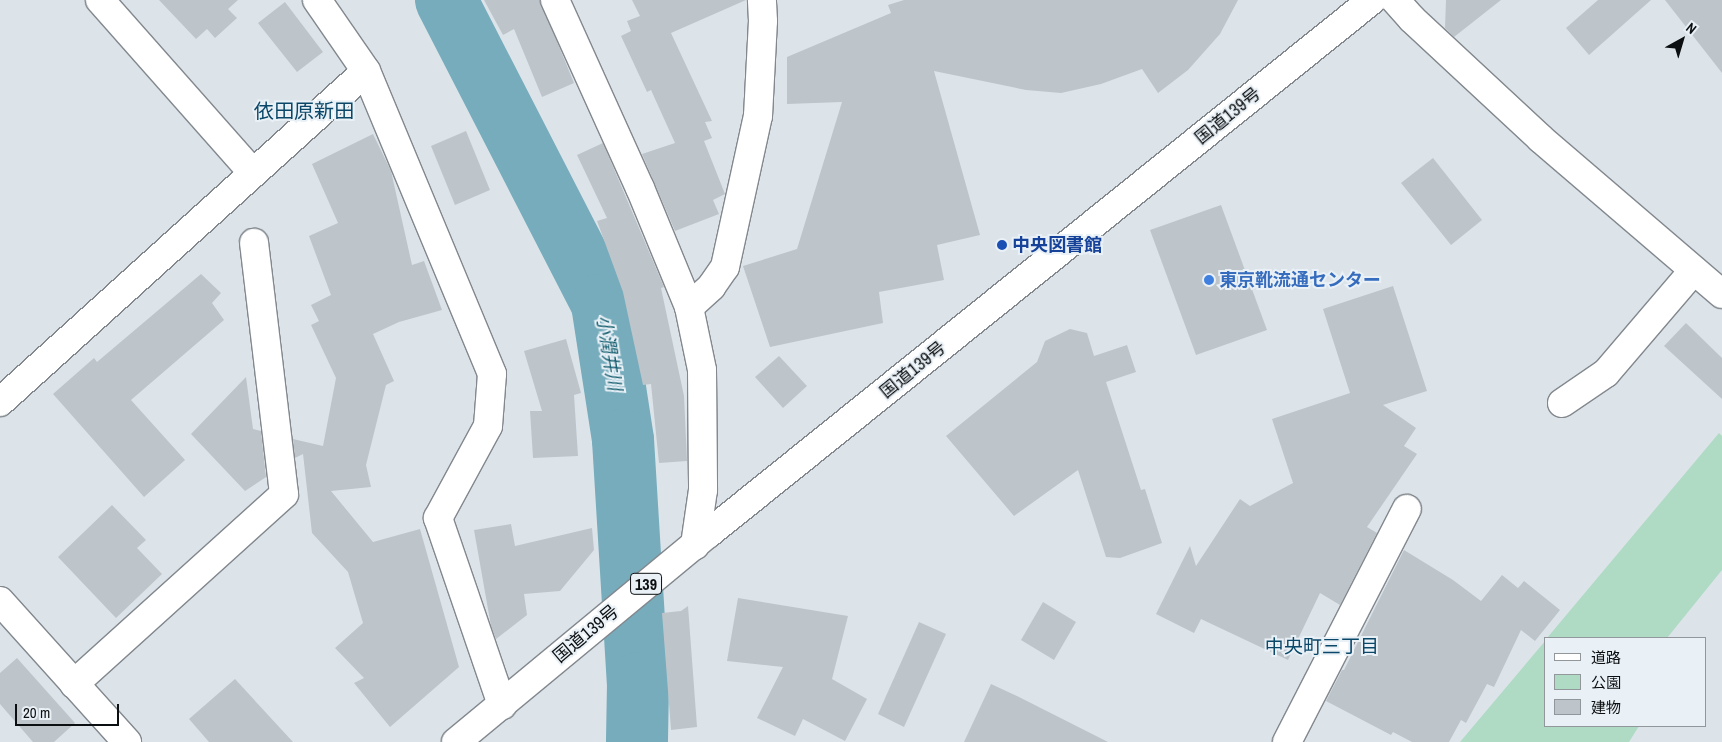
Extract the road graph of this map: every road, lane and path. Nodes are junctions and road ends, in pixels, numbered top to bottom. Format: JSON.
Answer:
{"nodes":[{"id":1,"x":100,"y":0,"type":"edge"},
{"id":2,"x":317,"y":0,"type":"edge"},
{"id":3,"x":555,"y":0,"type":"edge"},
{"id":4,"x":762,"y":0,"type":"edge"},
{"id":5,"x":1372,"y":0,"type":"edge"},
{"id":6,"x":1395,"y":0,"type":"edge"},
{"id":7,"x":366,"y":71,"type":"junction"},
{"id":8,"x":253,"y":173,"type":"junction"},
{"id":9,"x":254,"y":243,"type":"dead end"},
{"id":10,"x":1694,"y":270,"type":"junction"},
{"id":11,"x":1722,"y":294,"type":"edge"},
{"id":12,"x":689,"y":307,"type":"junction"},
{"id":13,"x":0,"y":402,"type":"edge"},
{"id":14,"x":1562,"y":403,"type":"dead end"},
{"id":15,"x":1408,"y":509,"type":"dead end"},
{"id":16,"x":695,"y":545,"type":"junction"},
{"id":17,"x":0,"y":602,"type":"edge"},
{"id":18,"x":74,"y":684,"type":"junction"},
{"id":19,"x":502,"y":705,"type":"junction"},
{"id":20,"x":127,"y":742,"type":"edge"},
{"id":21,"x":456,"y":742,"type":"edge"},
{"id":22,"x":1287,"y":742,"type":"edge"}],
"edges":[{"from":1,"to":8,"type":"main road"},
{"from":2,"to":7,"type":"main road"},
{"from":3,"to":12,"type":"main road"},
{"from":4,"to":12,"type":"main road"},
{"from":5,"to":16,"type":"main road","name":"国道139号","number":"139"},
{"from":6,"to":10,"type":"main road"},
{"from":7,"to":8,"type":"main road"},
{"from":7,"to":19,"type":"main road"},
{"from":8,"to":13,"type":"main road"},
{"from":9,"to":18,"type":"main road"},
{"from":10,"to":11,"type":"main road"},
{"from":10,"to":14,"type":"main road"},
{"from":12,"to":16,"type":"main road"},
{"from":15,"to":22,"type":"main road"},
{"from":16,"to":19,"type":"main road","name":"国道139号","number":"139"},
{"from":17,"to":18,"type":"main road"},
{"from":18,"to":20,"type":"main road"},
{"from":19,"to":21,"type":"main road","name":"国道139号","number":"139"}]}
